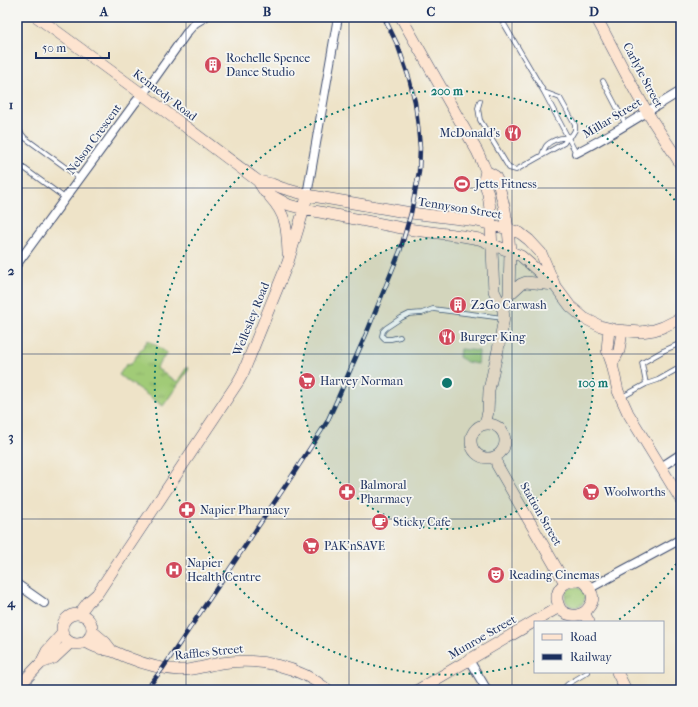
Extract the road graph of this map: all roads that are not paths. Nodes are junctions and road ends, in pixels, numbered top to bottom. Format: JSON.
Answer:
{"nodes":[{"id":1,"x":37,"y":17,"type":"edge"},
{"id":2,"x":205,"y":17,"type":"edge"},
{"id":3,"x":338,"y":17,"type":"edge"},
{"id":4,"x":401,"y":17,"type":"edge"},
{"id":5,"x":500,"y":17,"type":"edge"},
{"id":6,"x":596,"y":17,"type":"edge"},
{"id":7,"x":603,"y":82,"type":"dead end"},
{"id":8,"x":681,"y":91,"type":"edge"},
{"id":9,"x":544,"y":92,"type":"junction"},
{"id":10,"x":142,"y":94,"type":"junction"},
{"id":11,"x":480,"y":101,"type":"dead end"},
{"id":12,"x":647,"y":112,"type":"junction"},
{"id":13,"x":626,"y":125,"type":"junction"},
{"id":14,"x":17,"y":128,"type":"edge"},
{"id":15,"x":567,"y":138,"type":"junction"},
{"id":16,"x":576,"y":153,"type":"joint"},
{"id":17,"x":542,"y":156,"type":"junction"},
{"id":18,"x":17,"y":163,"type":"edge"},
{"id":19,"x":681,"y":165,"type":"edge"},
{"id":20,"x":486,"y":171,"type":"junction"},
{"id":21,"x":80,"y":179,"type":"junction"},
{"id":22,"x":258,"y":181,"type":"junction"},
{"id":23,"x":265,"y":192,"type":"junction"},
{"id":24,"x":307,"y":195,"type":"junction"},
{"id":25,"x":66,"y":198,"type":"junction"},
{"id":26,"x":355,"y":204,"type":"junction"},
{"id":27,"x":304,"y":209,"type":"junction"},
{"id":28,"x":352,"y":219,"type":"junction"},
{"id":29,"x":491,"y":225,"type":"junction"},
{"id":30,"x":508,"y":229,"type":"junction"},
{"id":31,"x":492,"y":244,"type":"junction"},
{"id":32,"x":510,"y":251,"type":"junction"},
{"id":33,"x":288,"y":262,"type":"junction"},
{"id":34,"x":17,"y":264,"type":"edge"},
{"id":35,"x":554,"y":286,"type":"junction"},
{"id":36,"x":510,"y":295,"type":"junction"},
{"id":37,"x":503,"y":314,"type":"junction"},
{"id":38,"x":681,"y":318,"type":"edge"},
{"id":39,"x":609,"y":329,"type":"junction"},
{"id":40,"x":622,"y":331,"type":"junction"},
{"id":41,"x":400,"y":337,"type":"dead end"},
{"id":42,"x":681,"y":343,"type":"edge"},
{"id":43,"x":612,"y":364,"type":"junction"},
{"id":44,"x":681,"y":367,"type":"edge"},
{"id":45,"x":646,"y":384,"type":"junction"},
{"id":46,"x":621,"y":398,"type":"junction"},
{"id":47,"x":485,"y":424,"type":"junction"},
{"id":48,"x":681,"y":454,"type":"edge"},
{"id":49,"x":496,"y":457,"type":"junction"},
{"id":50,"x":661,"y":467,"type":"junction"},
{"id":51,"x":681,"y":500,"type":"edge"},
{"id":52,"x":681,"y":539,"type":"edge"},
{"id":53,"x":566,"y":583,"type":"junction"},
{"id":54,"x":17,"y":584,"type":"edge"},
{"id":55,"x":590,"y":588,"type":"junction"},
{"id":56,"x":44,"y":603,"type":"dead end"},
{"id":57,"x":560,"y":607,"type":"junction"},
{"id":58,"x":84,"y":617,"type":"junction"},
{"id":59,"x":587,"y":618,"type":"edge"},
{"id":60,"x":536,"y":621,"type":"edge"},
{"id":61,"x":534,"y":622,"type":"edge"},
{"id":62,"x":92,"y":631,"type":"junction"},
{"id":63,"x":62,"y":634,"type":"junction"},
{"id":64,"x":86,"y":642,"type":"junction"},
{"id":65,"x":70,"y":643,"type":"junction"},
{"id":66,"x":112,"y":651,"type":"junction"},
{"id":67,"x":469,"y":660,"type":"junction"},
{"id":68,"x":41,"y":663,"type":"junction"},
{"id":69,"x":586,"y":673,"type":"edge"},
{"id":70,"x":618,"y":673,"type":"edge"},
{"id":71,"x":17,"y":688,"type":"edge"},
{"id":72,"x":328,"y":690,"type":"edge"},
{"id":73,"x":418,"y":690,"type":"edge"},
{"id":74,"x":487,"y":690,"type":"edge"},
{"id":75,"x":563,"y":690,"type":"edge"},
{"id":76,"x":626,"y":690,"type":"edge"}],
"edges":[{"from":1,"to":10,"type":"main road","name":"Kennedy Road"},
{"from":2,"to":10,"type":"street","name":"Nelson Crescent"},
{"from":3,"to":24,"type":"street","name":"Wellesley Road"},
{"from":4,"to":20,"type":"main road"},
{"from":5,"to":9,"type":"lane"},
{"from":6,"to":12,"type":"main road","name":"Carlyle Street"},
{"from":7,"to":13,"type":"lane"},
{"from":8,"to":12,"type":"street","name":"Millar Street"},
{"from":9,"to":15,"type":"lane"},
{"from":9,"to":15,"type":"lane"},
{"from":10,"to":21,"type":"street","name":"Nelson Crescent"},
{"from":10,"to":22,"type":"main road","name":"Kennedy Road"},
{"from":11,"to":17,"type":"lane"},
{"from":12,"to":13,"type":"street","name":"Millar Street"},
{"from":12,"to":19,"type":"main road","name":"Carlyle Street"},
{"from":13,"to":16,"type":"street","name":"Millar Street"},
{"from":14,"to":21,"type":"lane"},
{"from":15,"to":16,"type":"lane"},
{"from":15,"to":17,"type":"lane"},
{"from":15,"to":17,"type":"lane"},
{"from":18,"to":25,"type":"lane"},
{"from":20,"to":29,"type":"main road"},
{"from":20,"to":30,"type":"main road"},
{"from":21,"to":25,"type":"street","name":"Nelson Crescent"},
{"from":22,"to":23,"type":"main road","name":"Kennedy Road"},
{"from":22,"to":24,"type":"main road","name":"Kennedy Road"},
{"from":23,"to":27,"type":"main road","name":"Kennedy Road"},
{"from":23,"to":33,"type":"main road"},
{"from":24,"to":26,"type":"main road","name":"Tennyson Street"},
{"from":24,"to":27,"type":"main road","name":"Wellesley Road"},
{"from":25,"to":34,"type":"street","name":"Nelson Crescent"},
{"from":26,"to":28,"type":"main road"},
{"from":26,"to":29,"type":"main road","name":"Tennyson Street"},
{"from":27,"to":28,"type":"main road","name":"Tennyson Street"},
{"from":27,"to":33,"type":"main road","name":"Wellesley Road"},
{"from":28,"to":31,"type":"main road","name":"Tennyson Street"},
{"from":29,"to":30,"type":"main road","name":"Tennyson Street"},
{"from":29,"to":31,"type":"main road"},
{"from":30,"to":32,"type":"main road"},
{"from":30,"to":35,"type":"main road","name":"Tennyson Street"},
{"from":31,"to":32,"type":"main road","name":"Tennyson Street"},
{"from":31,"to":37,"type":"main road"},
{"from":32,"to":35,"type":"main road","name":"Tennyson Street"},
{"from":32,"to":36,"type":"main road"},
{"from":33,"to":58,"type":"main road","name":"Wellesley Road"},
{"from":35,"to":36,"type":"main road"},
{"from":35,"to":39,"type":"main road","name":"Tennyson Street"},
{"from":36,"to":37,"type":"main road"},
{"from":37,"to":41,"type":"lane"},
{"from":37,"to":47,"type":"main road"},
{"from":38,"to":40,"type":"main road","name":"Tennyson Street"},
{"from":39,"to":40,"type":"main road","name":"Tennyson Street"},
{"from":39,"to":43,"type":"main road"},
{"from":40,"to":43,"type":"main road"},
{"from":42,"to":45,"type":"lane"},
{"from":43,"to":46,"type":"main road"},
{"from":44,"to":45,"type":"lane"},
{"from":45,"to":46,"type":"lane"},
{"from":46,"to":50,"type":"main road"},
{"from":47,"to":49,"type":"main road"},
{"from":47,"to":49,"type":"main road"},
{"from":48,"to":50,"type":"street"},
{"from":49,"to":53,"type":"main road","name":"Station Street"},
{"from":50,"to":51,"type":"main road"},
{"from":52,"to":55,"type":"street"},
{"from":53,"to":55,"type":"main road"},
{"from":53,"to":57,"type":"main road"},
{"from":54,"to":56,"type":"street"},
{"from":55,"to":59,"type":"main road"},
{"from":57,"to":59,"type":"main road"},
{"from":57,"to":60,"type":"main road","name":"Munroe Street"},
{"from":58,"to":62,"type":"main road"},
{"from":58,"to":63,"type":"main road"},
{"from":61,"to":67,"type":"main road","name":"Munroe Street"},
{"from":62,"to":64,"type":"main road"},
{"from":62,"to":66,"type":"main road","name":"Raffles Street"},
{"from":63,"to":65,"type":"main road"},
{"from":63,"to":68,"type":"main road"},
{"from":64,"to":65,"type":"main road"},
{"from":64,"to":66,"type":"main road","name":"Raffles Street"},
{"from":65,"to":68,"type":"main road"},
{"from":66,"to":72,"type":"main road","name":"Raffles Street"},
{"from":67,"to":73,"type":"main road","name":"Munroe Street"},
{"from":67,"to":74,"type":"street"},
{"from":68,"to":71,"type":"main road"},
{"from":69,"to":75,"type":"lane"},
{"from":70,"to":76,"type":"main road"}]}
